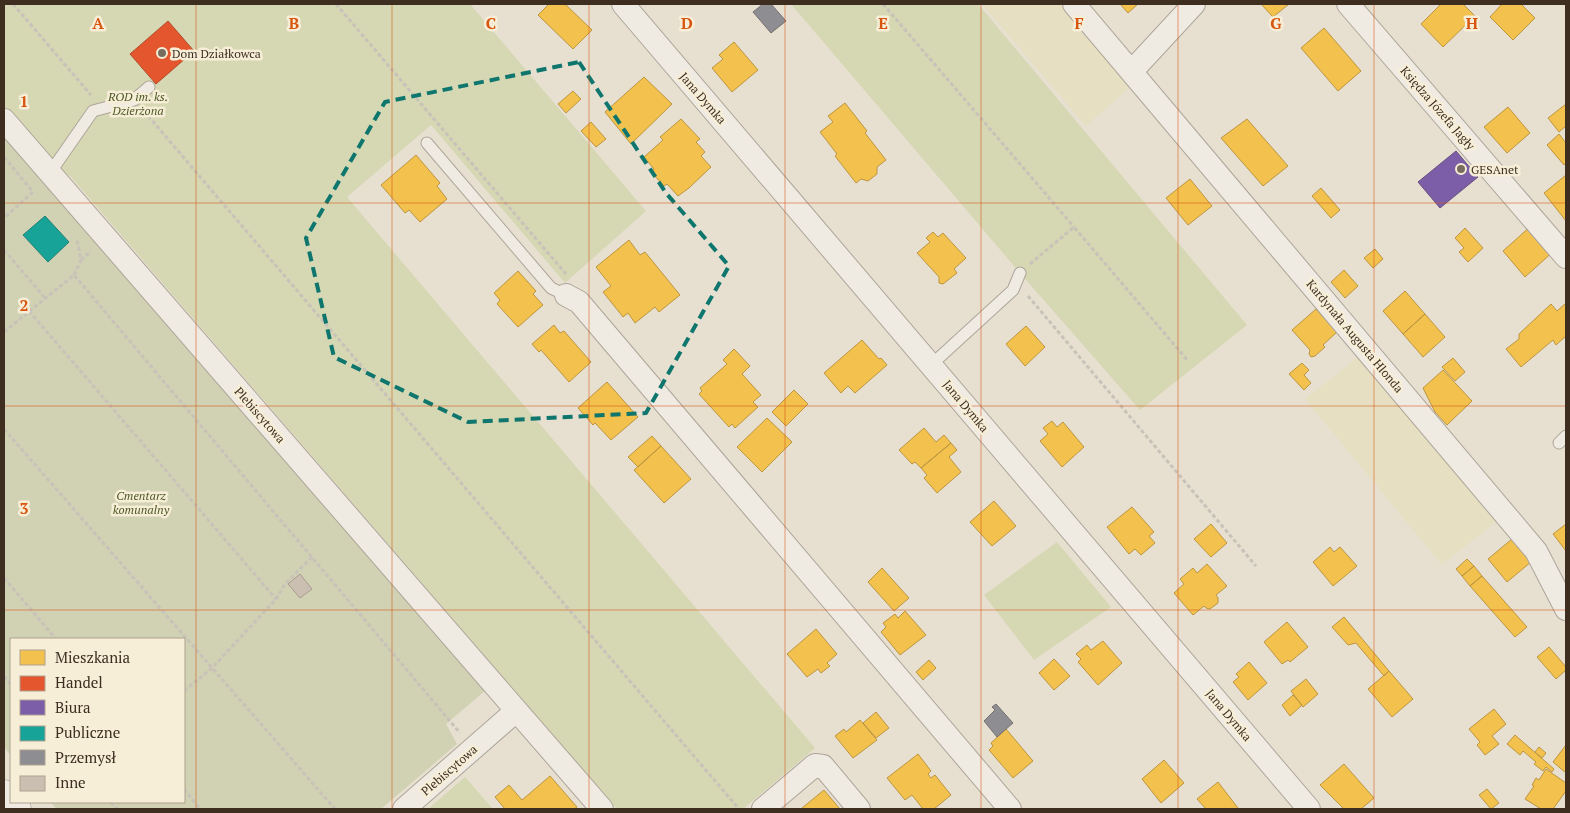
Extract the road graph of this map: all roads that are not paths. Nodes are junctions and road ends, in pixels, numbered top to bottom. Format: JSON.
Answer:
{"nodes":[{"id":1,"x":623,"y":4,"type":"edge"},
{"id":2,"x":1074,"y":4,"type":"edge"},
{"id":3,"x":1194,"y":4,"type":"edge"},
{"id":4,"x":1348,"y":4,"type":"edge"},
{"id":5,"x":1132,"y":71,"type":"junction"},
{"id":6,"x":149,"y":87,"type":"dead end"},
{"id":7,"x":4,"y":120,"type":"edge"},
{"id":8,"x":427,"y":143,"type":"dead end"},
{"id":9,"x":53,"y":176,"type":"junction"},
{"id":10,"x":1566,"y":257,"type":"edge"},
{"id":11,"x":1020,"y":273,"type":"road end"},
{"id":12,"x":568,"y":287,"type":"joint"},
{"id":13,"x":931,"y":365,"type":"junction"},
{"id":14,"x":1566,"y":609,"type":"edge"},
{"id":15,"x":516,"y":711,"type":"junction"},
{"id":16,"x":404,"y":809,"type":"edge"},
{"id":17,"x":602,"y":809,"type":"edge"},
{"id":18,"x":763,"y":809,"type":"edge"},
{"id":19,"x":859,"y":809,"type":"edge"},
{"id":20,"x":1010,"y":809,"type":"edge"},
{"id":21,"x":1309,"y":809,"type":"edge"}],
"edges":[{"from":1,"to":13,"type":"street","name":"Jana Dymka"},
{"from":2,"to":5,"type":"street","name":"Kardynała Augusta Hlonda"},
{"from":3,"to":5,"type":"street"},
{"from":4,"to":10,"type":"street","name":"Księdza Józefa Jagły"},
{"from":5,"to":14,"type":"street","name":"Kardynała Augusta Hlonda"},
{"from":6,"to":9,"type":"lane"},
{"from":7,"to":9,"type":"street","name":"Plebiscytowa"},
{"from":8,"to":12,"type":"lane"},
{"from":9,"to":15,"type":"street","name":"Plebiscytowa"},
{"from":11,"to":13,"type":"lane"},
{"from":12,"to":20,"type":"street"},
{"from":13,"to":21,"type":"street","name":"Jana Dymka"},
{"from":15,"to":16,"type":"street","name":"Plebiscytowa"},
{"from":15,"to":17,"type":"street","name":"Plebiscytowa"},
{"from":18,"to":19,"type":"street"}]}
